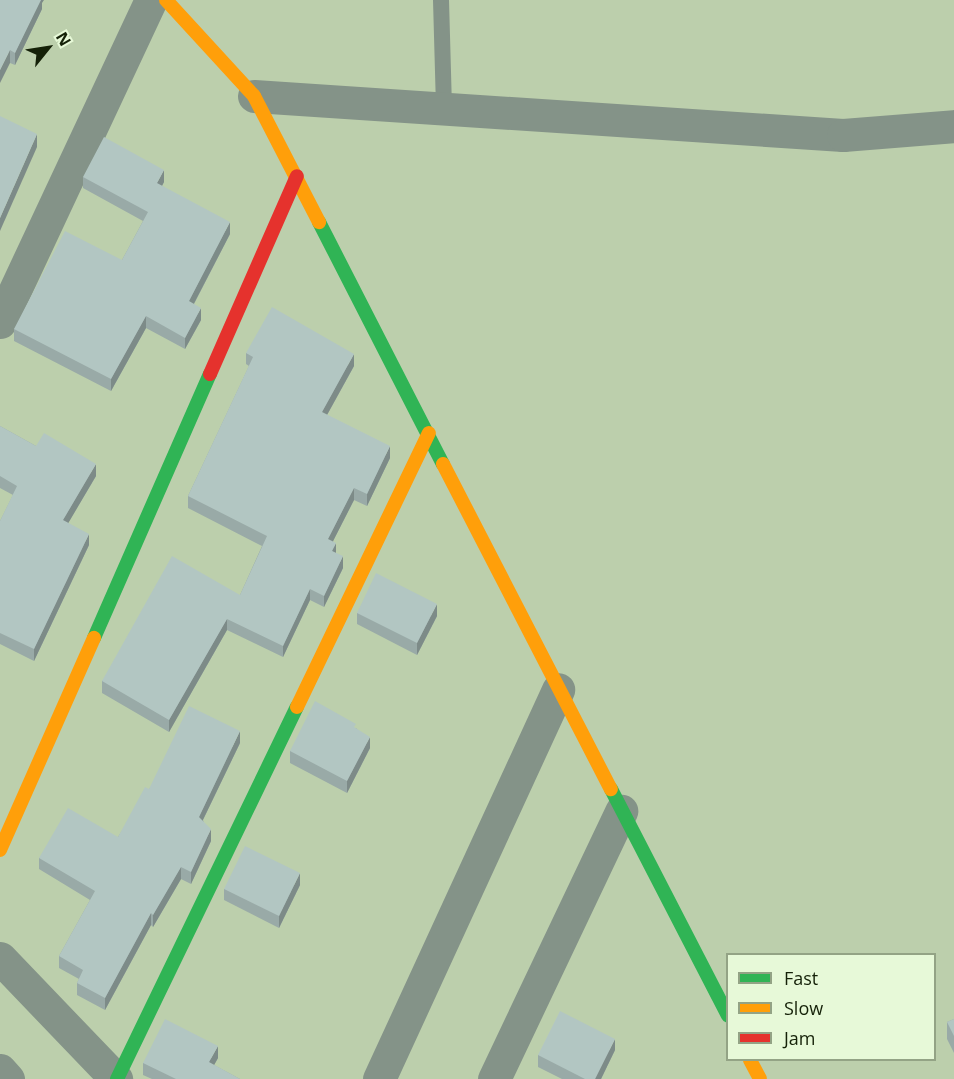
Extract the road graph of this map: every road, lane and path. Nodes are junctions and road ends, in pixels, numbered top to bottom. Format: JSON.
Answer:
{"nodes":[{"id":1,"x":151,"y":0,"type":"edge"},
{"id":2,"x":166,"y":0,"type":"edge"},
{"id":3,"x":441,"y":0,"type":"edge"},
{"id":4,"x":254,"y":96,"type":"junction"},
{"id":5,"x":444,"y":108,"type":"junction"},
{"id":6,"x":954,"y":126,"type":"edge"},
{"id":7,"x":297,"y":176,"type":"junction"},
{"id":8,"x":0,"y":322,"type":"edge"},
{"id":9,"x":429,"y":433,"type":"junction"},
{"id":10,"x":558,"y":689,"type":"junction"},
{"id":11,"x":621,"y":811,"type":"junction"},
{"id":12,"x":0,"y":850,"type":"edge"},
{"id":13,"x":0,"y":958,"type":"edge"},
{"id":14,"x":726,"y":1012,"type":"edge"},
{"id":15,"x":751,"y":1061,"type":"edge"},
{"id":16,"x":0,"y":1070,"type":"edge"},
{"id":17,"x":9,"y":1079,"type":"edge"},
{"id":18,"x":116,"y":1079,"type":"edge"},
{"id":19,"x":379,"y":1079,"type":"edge"},
{"id":20,"x":494,"y":1079,"type":"edge"},
{"id":21,"x":760,"y":1079,"type":"edge"}],
"edges":[{"from":1,"to":8,"type":"street"},
{"from":2,"to":4,"type":"street"},
{"from":3,"to":5,"type":"lane"},
{"from":4,"to":5,"type":"street"},
{"from":4,"to":7,"type":"street"},
{"from":5,"to":6,"type":"street"},
{"from":7,"to":9,"type":"street"},
{"from":7,"to":12,"type":"street"},
{"from":9,"to":10,"type":"street"},
{"from":9,"to":18,"type":"street"},
{"from":10,"to":11,"type":"street"},
{"from":10,"to":19,"type":"street"},
{"from":11,"to":14,"type":"street"},
{"from":11,"to":20,"type":"street"},
{"from":13,"to":18,"type":"street"},
{"from":15,"to":21,"type":"street"},
{"from":16,"to":17,"type":"street"}]}
